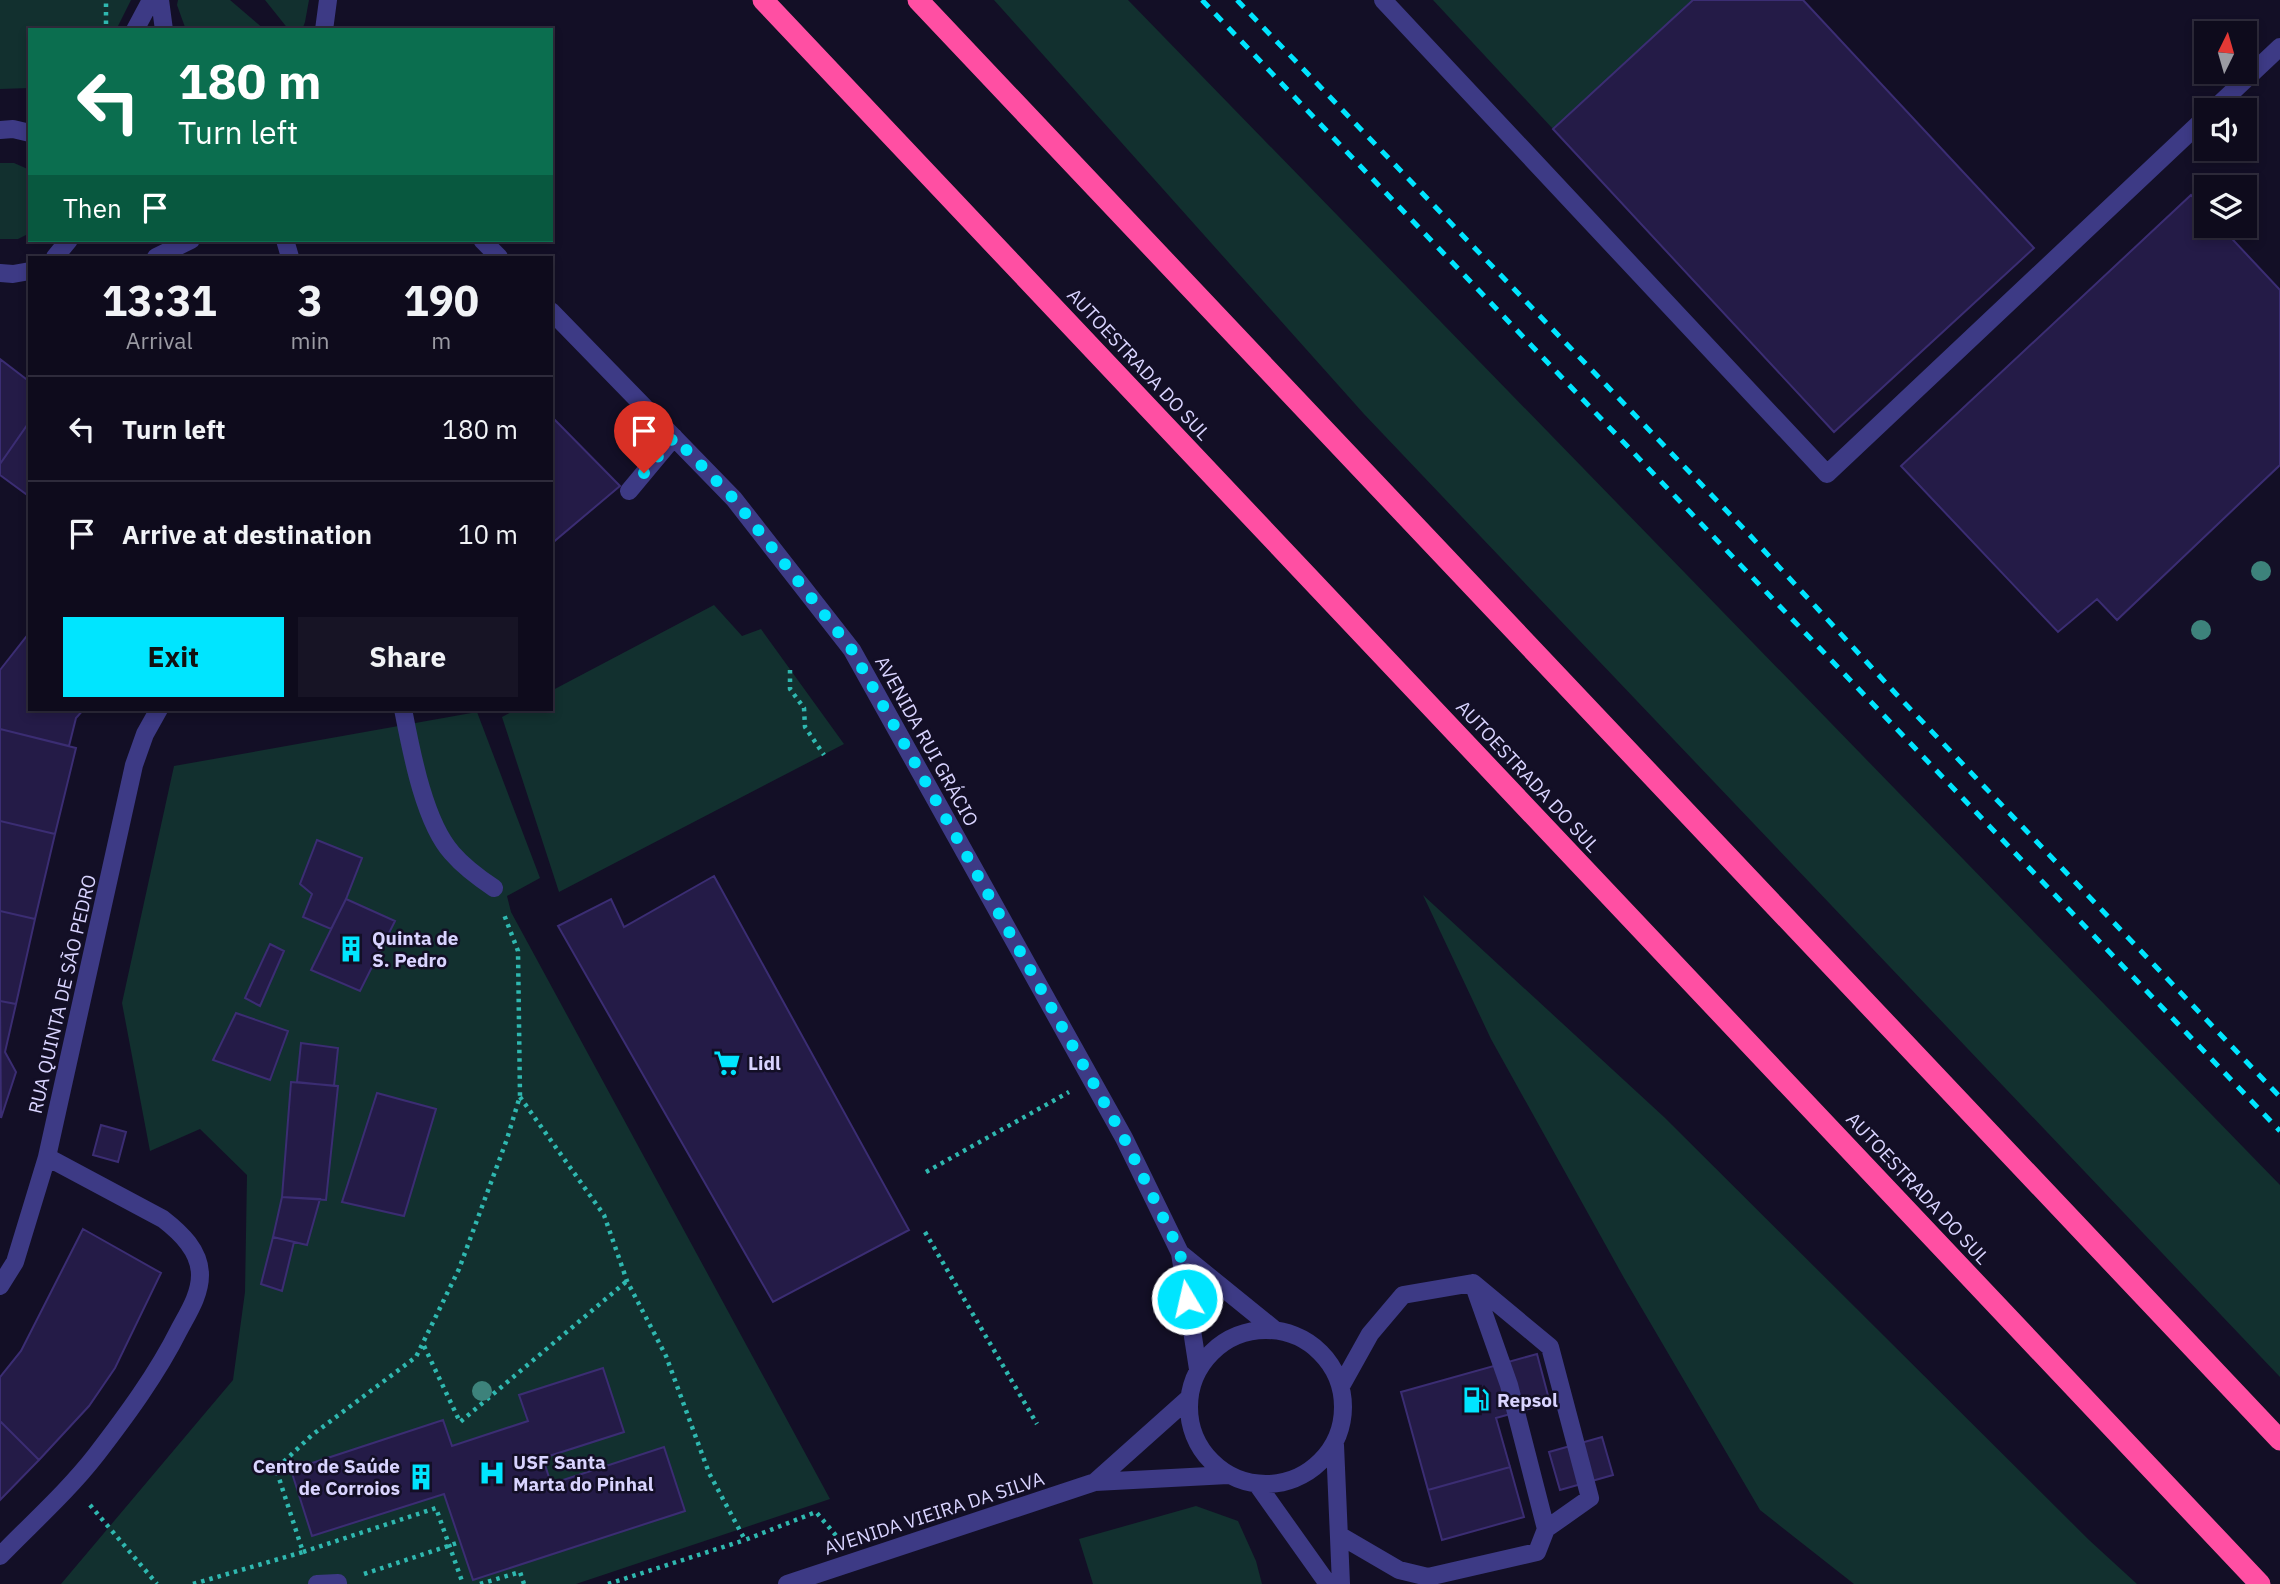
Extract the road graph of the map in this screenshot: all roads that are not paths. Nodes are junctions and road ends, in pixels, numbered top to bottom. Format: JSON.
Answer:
{"nodes":[{"id":1,"x":151,"y":0,"type":"edge"},
{"id":2,"x":160,"y":0,"type":"edge"},
{"id":3,"x":328,"y":0,"type":"edge"},
{"id":4,"x":763,"y":0,"type":"edge"},
{"id":5,"x":918,"y":0,"type":"edge"},
{"id":6,"x":1383,"y":0,"type":"edge"},
{"id":7,"x":136,"y":28,"type":"edge"},
{"id":8,"x":164,"y":28,"type":"edge"},
{"id":9,"x":325,"y":28,"type":"edge"},
{"id":10,"x":2280,"y":47,"type":"edge"},
{"id":11,"x":2226,"y":98,"type":"edge"},
{"id":12,"x":2194,"y":128,"type":"edge"},
{"id":13,"x":187,"y":242,"type":"edge"},
{"id":14,"x":484,"y":242,"type":"edge"},
{"id":15,"x":158,"y":256,"type":"edge"},
{"id":16,"x":498,"y":256,"type":"edge"},
{"id":17,"x":28,"y":271,"type":"edge"},
{"id":18,"x":0,"y":274,"type":"edge"},
{"id":19,"x":553,"y":314,"type":"edge"},
{"id":20,"x":674,"y":437,"type":"junction"},
{"id":21,"x":629,"y":491,"type":"dead end"},
{"id":22,"x":158,"y":711,"type":"edge"},
{"id":23,"x":403,"y":711,"type":"edge"},
{"id":24,"x":494,"y":888,"type":"road end"},
{"id":25,"x":47,"y":1157,"type":"junction"},
{"id":26,"x":1180,"y":1252,"type":"junction"},
{"id":27,"x":1473,"y":1283,"type":"junction"},
{"id":28,"x":0,"y":1286,"type":"edge"},
{"id":29,"x":1275,"y":1330,"type":"junction"},
{"id":30,"x":1198,"y":1369,"type":"junction"},
{"id":31,"x":1341,"y":1386,"type":"junction"},
{"id":32,"x":1189,"y":1398,"type":"junction"},
{"id":33,"x":2280,"y":1440,"type":"edge"},
{"id":34,"x":1335,"y":1445,"type":"junction"},
{"id":35,"x":1228,"y":1475,"type":"junction"},
{"id":36,"x":1095,"y":1482,"type":"junction"},
{"id":37,"x":1257,"y":1484,"type":"junction"},
{"id":38,"x":1546,"y":1529,"type":"junction"},
{"id":39,"x":1339,"y":1535,"type":"junction"},
{"id":40,"x":0,"y":1556,"type":"edge"},
{"id":41,"x":338,"y":1583,"type":"edge"},
{"id":42,"x":317,"y":1584,"type":"edge"},
{"id":43,"x":787,"y":1584,"type":"edge"},
{"id":44,"x":1328,"y":1584,"type":"edge"},
{"id":45,"x":1341,"y":1584,"type":"edge"},
{"id":46,"x":2260,"y":1584,"type":"edge"}],
"edges":[{"from":1,"to":7,"type":"street"},
{"from":2,"to":8,"type":"street"},
{"from":3,"to":9,"type":"street"},
{"from":4,"to":46,"type":"highway","name":"AUTOESTRADA DO SUL"},
{"from":5,"to":33,"type":"highway"},
{"from":6,"to":12,"type":"street"},
{"from":10,"to":11,"type":"street"},
{"from":13,"to":15,"type":"street"},
{"from":14,"to":16,"type":"street"},
{"from":17,"to":18,"type":"street"},
{"from":19,"to":20,"type":"street","name":"AVENIDA RUI GRÁCIO"},
{"from":20,"to":21,"type":"street"},
{"from":20,"to":26,"type":"street","name":"AVENIDA RUI GRÁCIO"},
{"from":22,"to":25,"type":"street","name":"RUA QUINTA DE SÃO PEDRO"},
{"from":23,"to":24,"type":"street"},
{"from":25,"to":28,"type":"street","name":"RUA QUINTA DE SÃO PEDRO"},
{"from":25,"to":40,"type":"street"},
{"from":26,"to":29,"type":"street","name":"AVENIDA RUI GRÁCIO"},
{"from":26,"to":30,"type":"street","name":"AVENIDA RUI GRÁCIO"},
{"from":27,"to":31,"type":"street"},
{"from":27,"to":38,"type":"street"},
{"from":27,"to":38,"type":"street"},
{"from":29,"to":30,"type":"street"},
{"from":29,"to":31,"type":"street"},
{"from":30,"to":32,"type":"street"},
{"from":31,"to":34,"type":"street"},
{"from":32,"to":35,"type":"street"},
{"from":32,"to":36,"type":"street","name":"AVENIDA VIEIRA DA SILVA"},
{"from":34,"to":37,"type":"street"},
{"from":34,"to":39,"type":"street"},
{"from":35,"to":36,"type":"street","name":"AVENIDA VIEIRA DA SILVA"},
{"from":35,"to":37,"type":"street"},
{"from":36,"to":43,"type":"street","name":"AVENIDA VIEIRA DA SILVA"},
{"from":37,"to":44,"type":"street"},
{"from":38,"to":39,"type":"street"},
{"from":39,"to":45,"type":"street"},
{"from":41,"to":42,"type":"street"}]}
